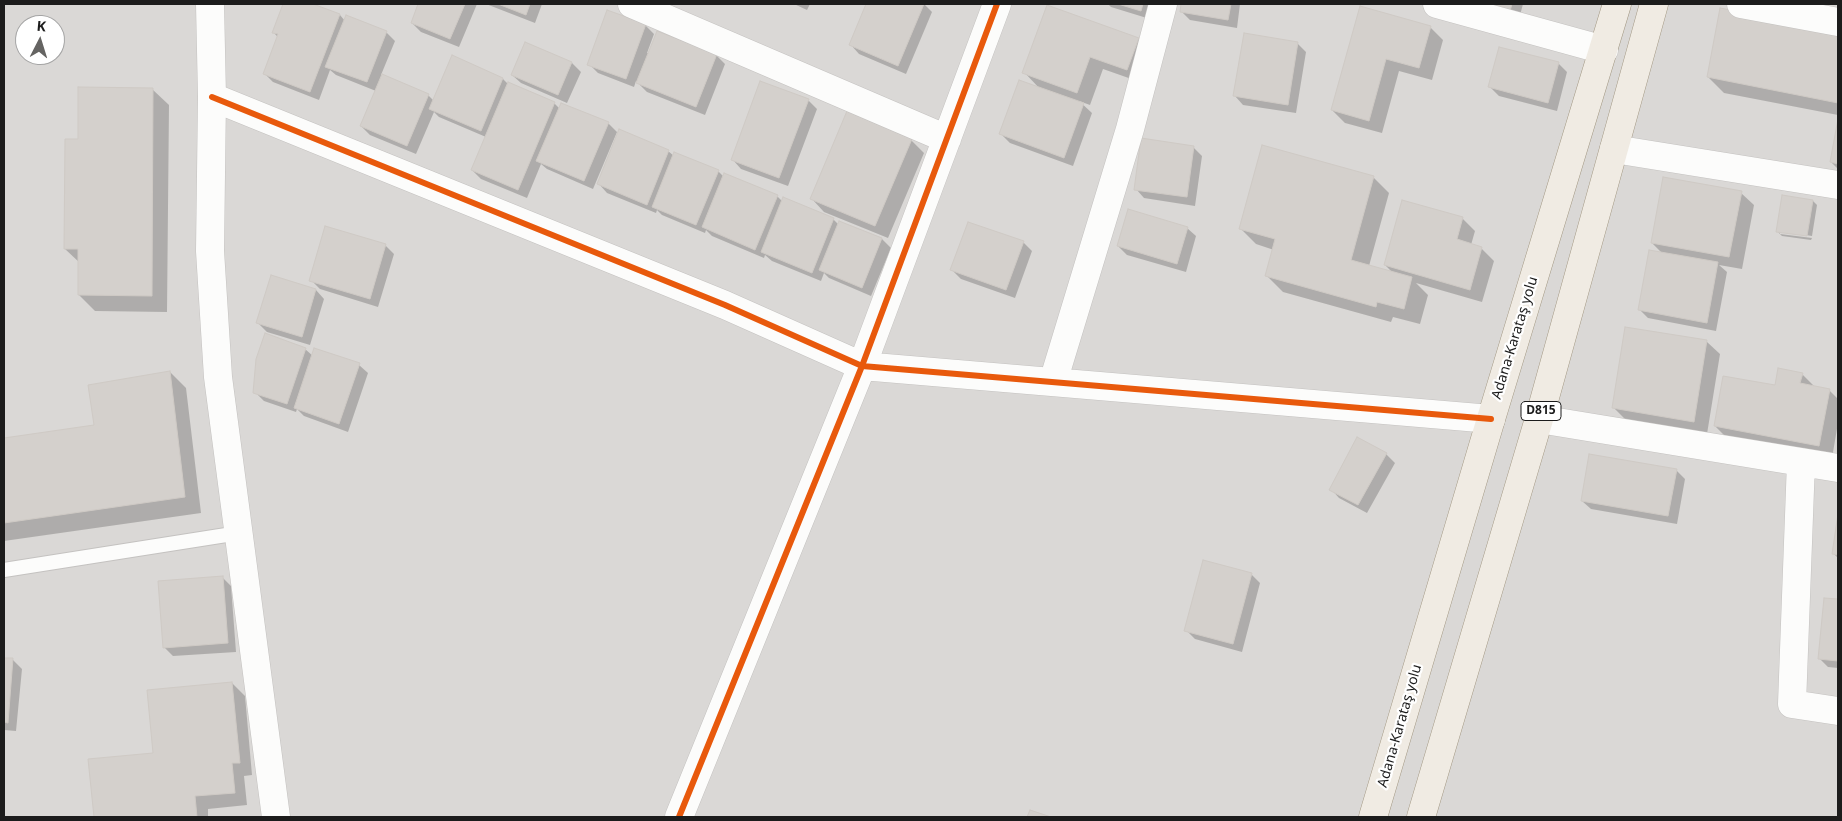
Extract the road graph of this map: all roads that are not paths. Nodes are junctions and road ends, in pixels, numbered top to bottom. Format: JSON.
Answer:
{"nodes":[{"id":1,"x":210,"y":4,"type":"edge"},
{"id":2,"x":632,"y":4,"type":"edge"},
{"id":3,"x":997,"y":4,"type":"edge"},
{"id":4,"x":1163,"y":4,"type":"edge"},
{"id":5,"x":1437,"y":4,"type":"edge"},
{"id":6,"x":1617,"y":4,"type":"edge"},
{"id":7,"x":1654,"y":4,"type":"edge"},
{"id":8,"x":1741,"y":4,"type":"edge"},
{"id":9,"x":1838,"y":22,"type":"edge"},
{"id":10,"x":1604,"y":50,"type":"junction"},
{"id":11,"x":212,"y":97,"type":"junction"},
{"id":12,"x":947,"y":139,"type":"junction"},
{"id":13,"x":1614,"y":149,"type":"junction"},
{"id":14,"x":1838,"y":185,"type":"edge"},
{"id":15,"x":862,"y":366,"type":"junction"},
{"id":16,"x":1053,"y":382,"type":"junction"},
{"id":17,"x":1491,"y":419,"type":"junction"},
{"id":18,"x":1538,"y":419,"type":"junction"},
{"id":19,"x":1801,"y":462,"type":"junction"},
{"id":20,"x":1838,"y":468,"type":"edge"},
{"id":21,"x":239,"y":533,"type":"junction"},
{"id":22,"x":4,"y":570,"type":"edge"},
{"id":23,"x":1838,"y":711,"type":"edge"},
{"id":24,"x":276,"y":817,"type":"edge"},
{"id":25,"x":679,"y":817,"type":"edge"},
{"id":26,"x":1373,"y":817,"type":"edge"},
{"id":27,"x":1421,"y":817,"type":"edge"}],
"edges":[{"from":1,"to":11,"type":"street"},
{"from":2,"to":12,"type":"street"},
{"from":3,"to":12,"type":"street"},
{"from":4,"to":16,"type":"street"},
{"from":5,"to":10,"type":"street"},
{"from":6,"to":10,"type":"main road","name":"Adana-Karataş yolu"},
{"from":7,"to":13,"type":"main road","number":"D815"},
{"from":8,"to":9,"type":"street"},
{"from":10,"to":17,"type":"main road","name":"Adana-Karataş yolu"},
{"from":11,"to":15,"type":"street"},
{"from":11,"to":21,"type":"street"},
{"from":12,"to":15,"type":"street"},
{"from":13,"to":14,"type":"street"},
{"from":13,"to":18,"type":"main road","number":"D815"},
{"from":15,"to":16,"type":"street"},
{"from":15,"to":25,"type":"street"},
{"from":16,"to":17,"type":"street"},
{"from":17,"to":26,"type":"main road","name":"Adana-Karataş yolu"},
{"from":18,"to":19,"type":"street"},
{"from":18,"to":27,"type":"main road","number":"D815"},
{"from":19,"to":20,"type":"street"},
{"from":19,"to":23,"type":"street"},
{"from":21,"to":22,"type":"lane"},
{"from":21,"to":24,"type":"street"}]}
